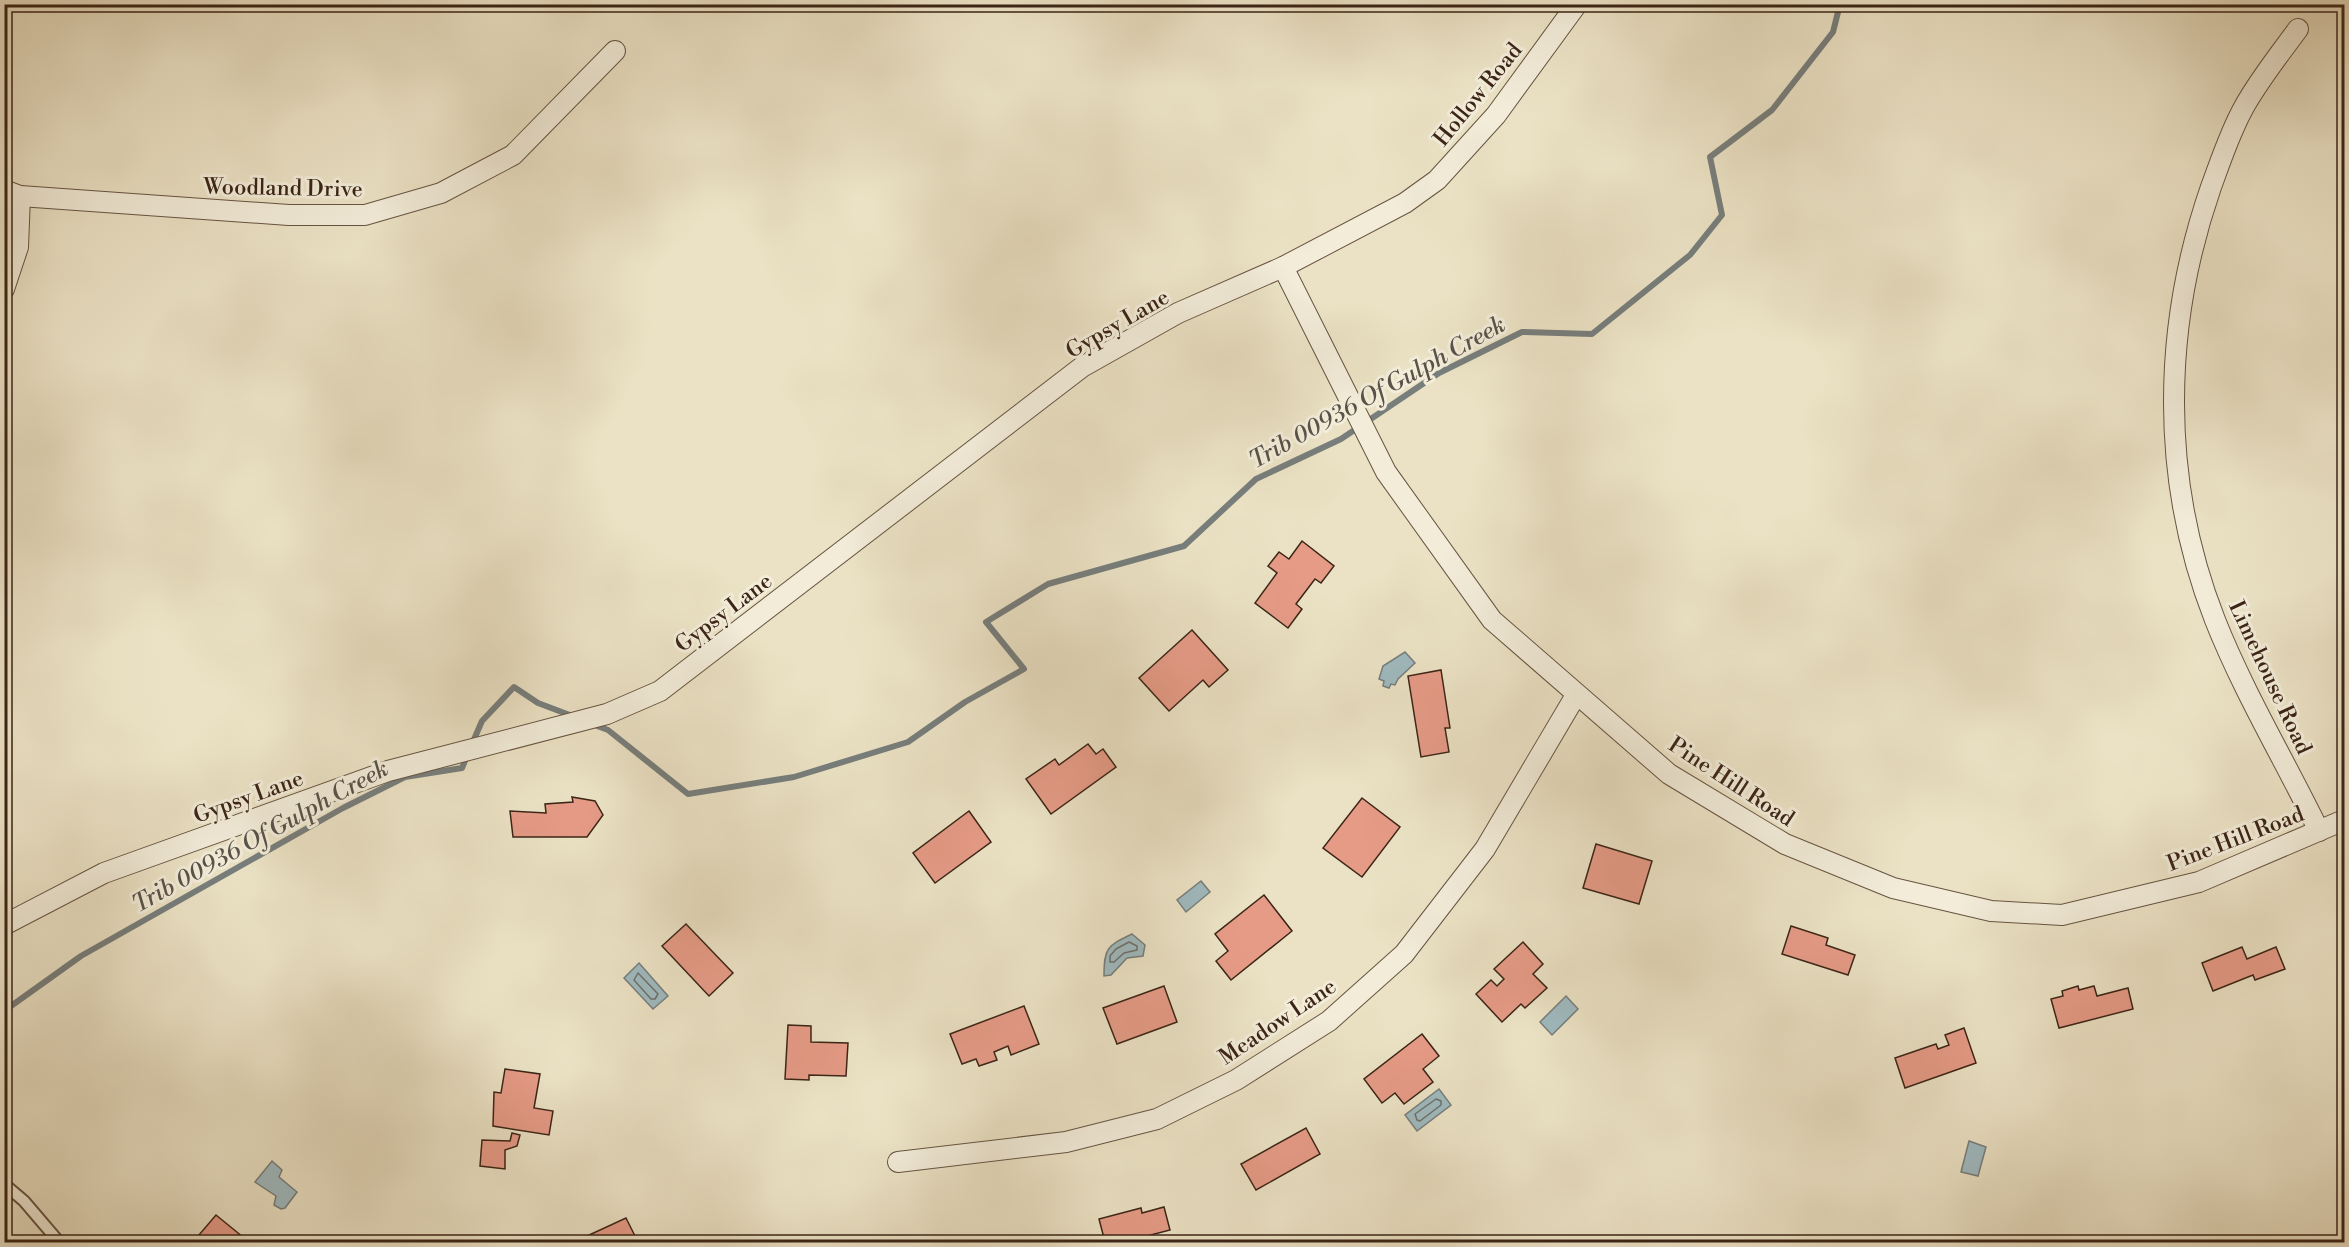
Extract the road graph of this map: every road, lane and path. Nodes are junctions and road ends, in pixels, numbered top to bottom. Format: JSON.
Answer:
{"nodes":[{"id":1,"x":1577,"y":4,"type":"edge"},
{"id":2,"x":2298,"y":29,"type":"dead end"},
{"id":3,"x":615,"y":51,"type":"dead end"},
{"id":4,"x":12,"y":193,"type":"edge"},
{"id":5,"x":1405,"y":203,"type":"joint"},
{"id":6,"x":1283,"y":267,"type":"junction"},
{"id":7,"x":4,"y":289,"type":"edge"},
{"id":8,"x":1576,"y":695,"type":"junction"},
{"id":9,"x":2344,"y":820,"type":"edge"},
{"id":10,"x":2319,"y":831,"type":"junction"},
{"id":11,"x":4,"y":926,"type":"edge"},
{"id":12,"x":898,"y":1162,"type":"dead end"},
{"id":13,"x":4,"y":1184,"type":"edge"},
{"id":14,"x":59,"y":1242,"type":"edge"}],
"edges":[{"from":1,"to":5,"type":"street","name":"Hollow Road"},
{"from":2,"to":10,"type":"street","name":"Limehouse Road"},
{"from":3,"to":4,"type":"street","name":"Woodland Drive"},
{"from":4,"to":7,"type":"street"},
{"from":5,"to":6,"type":"street","name":"Gypsy Lane"},
{"from":6,"to":8,"type":"street","name":"Pine Hill Road"},
{"from":6,"to":11,"type":"street","name":"Gypsy Lane"},
{"from":8,"to":10,"type":"street","name":"Pine Hill Road"},
{"from":8,"to":12,"type":"street","name":"Meadow Lane"},
{"from":9,"to":10,"type":"street","name":"Pine Hill Road"},
{"from":13,"to":14,"type":"lane"}]}
